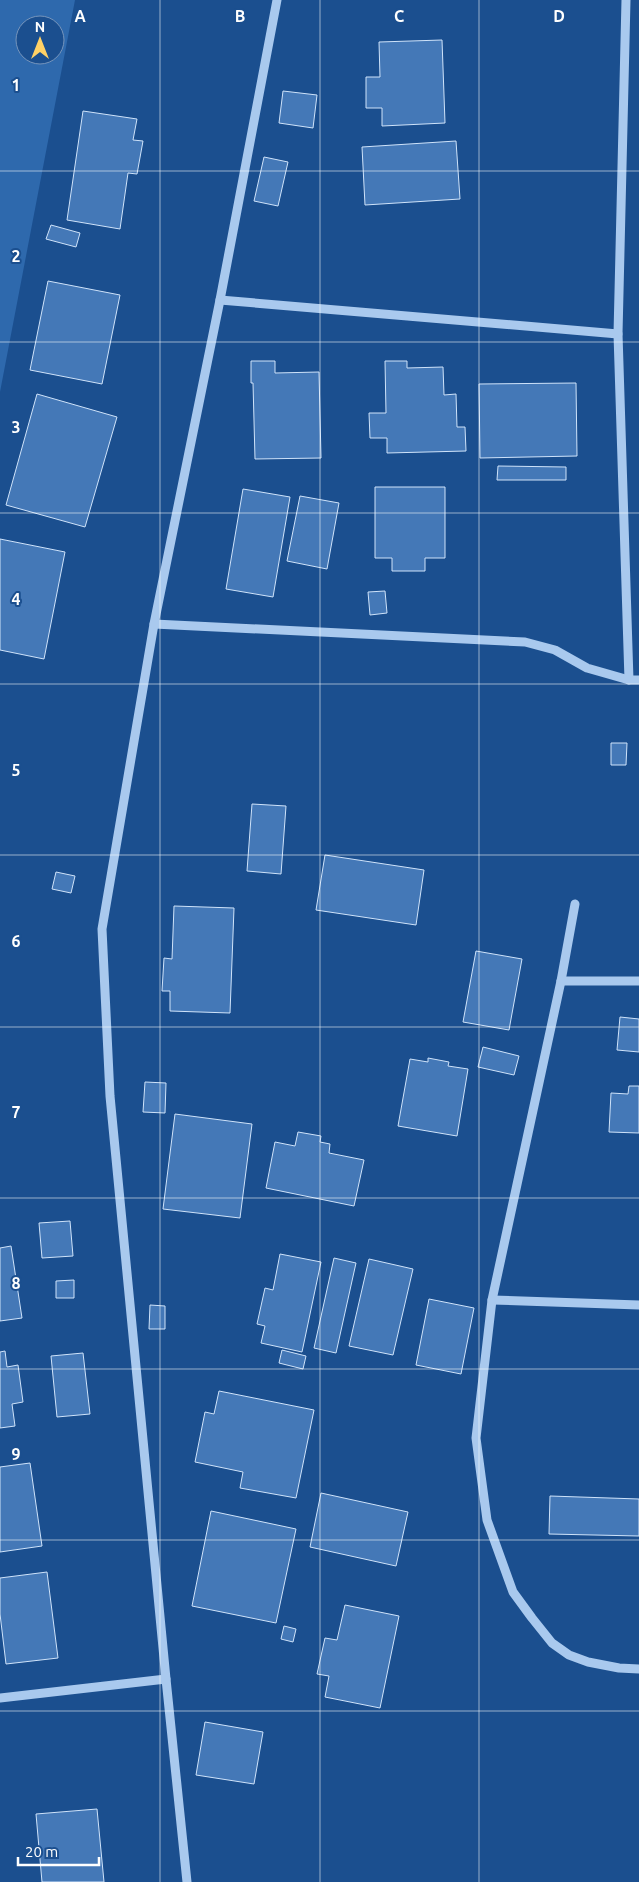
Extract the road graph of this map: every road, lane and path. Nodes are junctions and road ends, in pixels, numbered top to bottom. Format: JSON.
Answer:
{"nodes":[{"id":1,"x":277,"y":0,"type":"edge"},
{"id":2,"x":626,"y":0,"type":"edge"},
{"id":3,"x":220,"y":300,"type":"junction"},
{"id":4,"x":618,"y":334,"type":"junction"},
{"id":5,"x":154,"y":624,"type":"junction"},
{"id":6,"x":629,"y":680,"type":"junction"},
{"id":7,"x":639,"y":680,"type":"edge"},
{"id":8,"x":575,"y":904,"type":"dead end"},
{"id":9,"x":561,"y":981,"type":"junction"},
{"id":10,"x":639,"y":981,"type":"edge"},
{"id":11,"x":492,"y":1300,"type":"junction"},
{"id":12,"x":639,"y":1305,"type":"edge"},
{"id":13,"x":639,"y":1669,"type":"edge"},
{"id":14,"x":166,"y":1679,"type":"junction"},
{"id":15,"x":0,"y":1698,"type":"edge"},
{"id":16,"x":187,"y":1882,"type":"edge"}],
"edges":[{"from":1,"to":3,"type":"street"},
{"from":2,"to":4,"type":"street"},
{"from":3,"to":4,"type":"street"},
{"from":3,"to":5,"type":"street"},
{"from":4,"to":6,"type":"street"},
{"from":5,"to":6,"type":"street"},
{"from":5,"to":14,"type":"street"},
{"from":6,"to":7,"type":"street"},
{"from":8,"to":9,"type":"street"},
{"from":9,"to":10,"type":"street"},
{"from":9,"to":11,"type":"street"},
{"from":11,"to":12,"type":"street"},
{"from":11,"to":13,"type":"street"},
{"from":14,"to":15,"type":"street"},
{"from":14,"to":16,"type":"street"}]}
